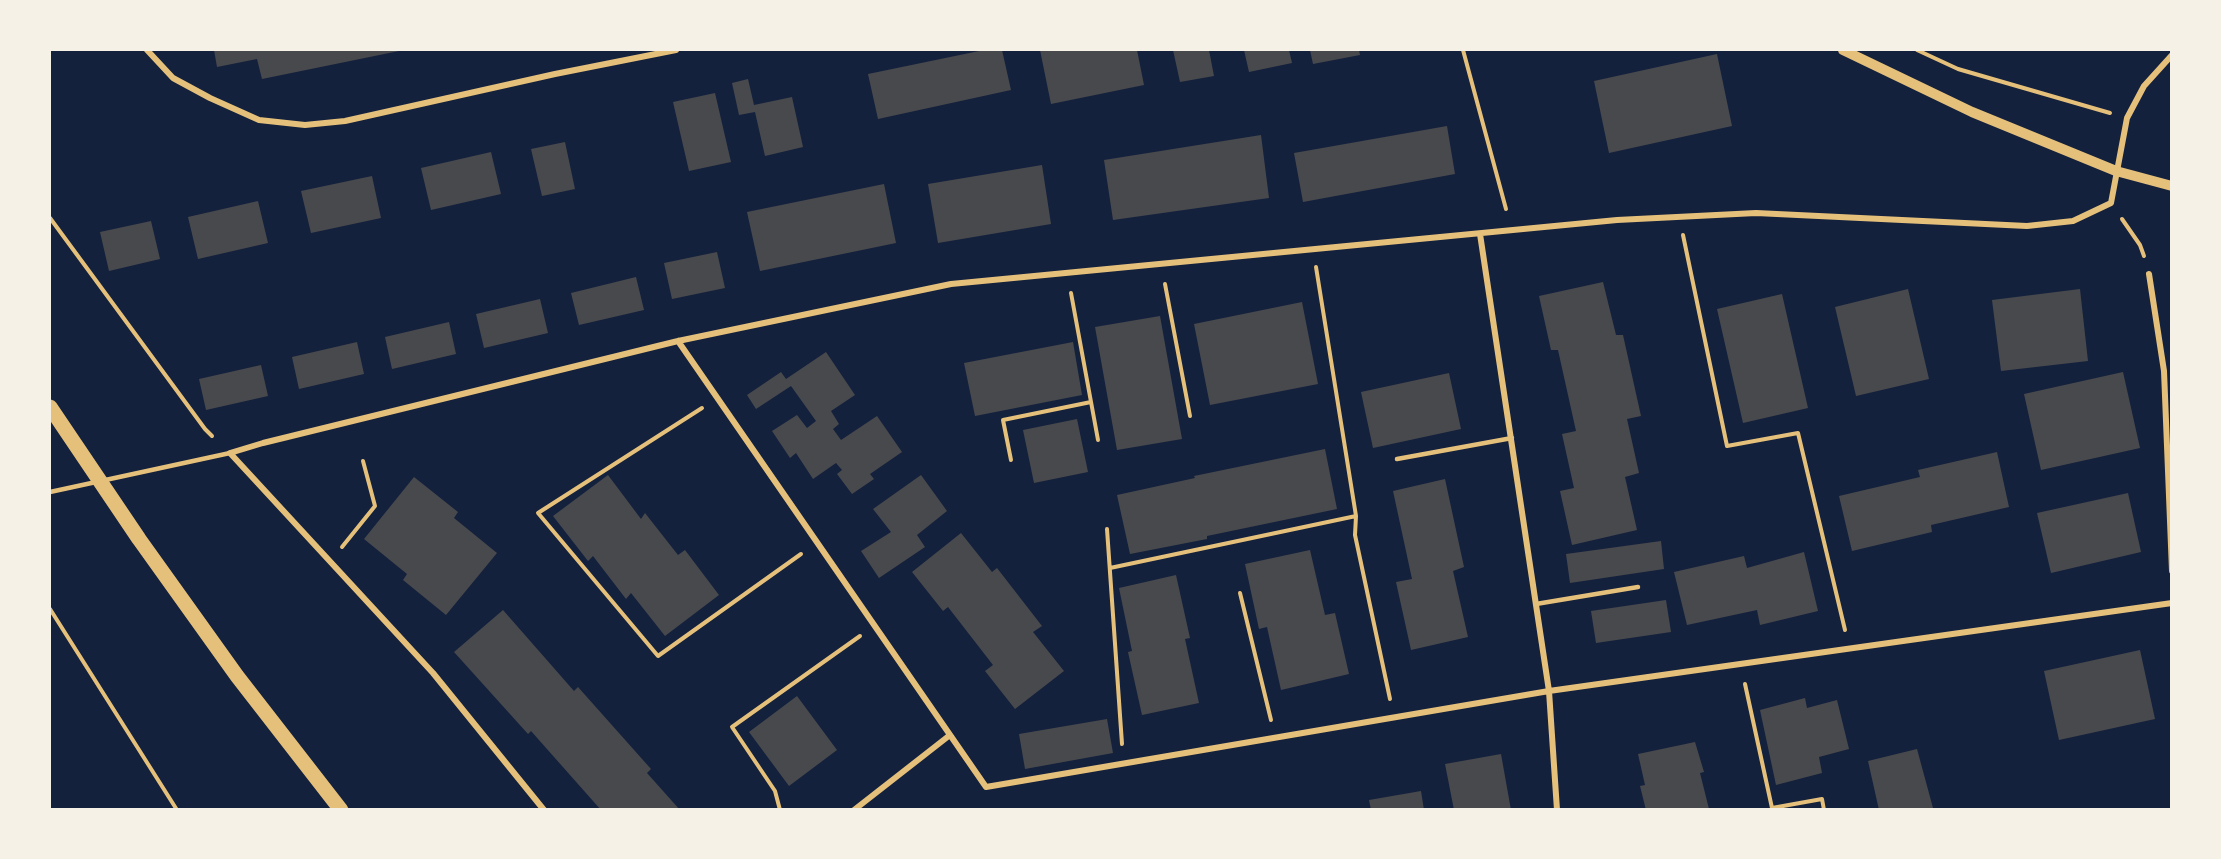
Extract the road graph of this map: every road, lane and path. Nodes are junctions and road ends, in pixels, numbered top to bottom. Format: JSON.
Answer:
{"nodes":[{"id":1,"x":147,"y":50,"type":"edge"},
{"id":2,"x":676,"y":50,"type":"edge"},
{"id":3,"x":1463,"y":50,"type":"edge"},
{"id":4,"x":1843,"y":50,"type":"edge"},
{"id":5,"x":1917,"y":50,"type":"edge"},
{"id":6,"x":2171,"y":52,"type":"edge"},
{"id":7,"x":2127,"y":117,"type":"junction"},
{"id":8,"x":2116,"y":171,"type":"junction"},
{"id":9,"x":2172,"y":186,"type":"edge"},
{"id":10,"x":2111,"y":203,"type":"junction"},
{"id":11,"x":1680,"y":217,"type":"junction"},
{"id":12,"x":50,"y":218,"type":"edge"},
{"id":13,"x":1512,"y":230,"type":"junction"},
{"id":14,"x":1480,"y":234,"type":"junction"},
{"id":15,"x":1313,"y":249,"type":"junction"},
{"id":16,"x":1161,"y":263,"type":"junction"},
{"id":17,"x":1067,"y":272,"type":"junction"},
{"id":18,"x":2149,"y":274,"type":"joint"},
{"id":19,"x":678,"y":341,"type":"junction"},
{"id":20,"x":718,"y":397,"type":"junction"},
{"id":21,"x":1091,"y":402,"type":"junction"},
{"id":22,"x":50,"y":407,"type":"edge"},
{"id":23,"x":1190,"y":416,"type":"dead end"},
{"id":24,"x":1512,"y":438,"type":"junction"},
{"id":25,"x":1098,"y":440,"type":"dead end"},
{"id":26,"x":230,"y":453,"type":"junction"},
{"id":27,"x":1397,"y":459,"type":"dead end"},
{"id":28,"x":1011,"y":460,"type":"dead end"},
{"id":29,"x":363,"y":461,"type":"dead end"},
{"id":30,"x":50,"y":492,"type":"edge"},
{"id":31,"x":1356,"y":516,"type":"junction"},
{"id":32,"x":1107,"y":529,"type":"dead end"},
{"id":33,"x":817,"y":542,"type":"junction"},
{"id":34,"x":345,"y":543,"type":"dead end"},
{"id":35,"x":1110,"y":568,"type":"junction"},
{"id":36,"x":2172,"y":571,"type":"edge"},
{"id":37,"x":1638,"y":587,"type":"dead end"},
{"id":38,"x":1240,"y":594,"type":"dead end"},
{"id":39,"x":2172,"y":603,"type":"edge"},
{"id":40,"x":1536,"y":604,"type":"junction"},
{"id":41,"x":50,"y":609,"type":"edge"},
{"id":42,"x":875,"y":625,"type":"junction"},
{"id":43,"x":1849,"y":649,"type":"junction"},
{"id":44,"x":1740,"y":663,"type":"junction"},
{"id":45,"x":1549,"y":691,"type":"junction"},
{"id":46,"x":1394,"y":718,"type":"junction"},
{"id":47,"x":950,"y":735,"type":"junction"},
{"id":48,"x":1275,"y":738,"type":"junction"},
{"id":49,"x":1124,"y":764,"type":"junction"},
{"id":50,"x":177,"y":810,"type":"edge"},
{"id":51,"x":341,"y":810,"type":"edge"},
{"id":52,"x":544,"y":810,"type":"edge"},
{"id":53,"x":780,"y":810,"type":"edge"},
{"id":54,"x":854,"y":810,"type":"edge"},
{"id":55,"x":1557,"y":810,"type":"edge"},
{"id":56,"x":1824,"y":810,"type":"edge"}],
"edges":[{"from":1,"to":2,"type":"street"},
{"from":3,"to":13,"type":"path"},
{"from":4,"to":8,"type":"street"},
{"from":5,"to":7,"type":"path"},
{"from":6,"to":7,"type":"street"},
{"from":7,"to":8,"type":"street"},
{"from":8,"to":9,"type":"street"},
{"from":8,"to":10,"type":"street"},
{"from":10,"to":11,"type":"street"},
{"from":10,"to":18,"type":"path"},
{"from":11,"to":13,"type":"street"},
{"from":11,"to":43,"type":"path"},
{"from":12,"to":26,"type":"path"},
{"from":13,"to":14,"type":"street"},
{"from":14,"to":15,"type":"street"},
{"from":14,"to":24,"type":"street"},
{"from":15,"to":16,"type":"street"},
{"from":15,"to":31,"type":"path"},
{"from":16,"to":17,"type":"street"},
{"from":16,"to":23,"type":"path"},
{"from":17,"to":19,"type":"street"},
{"from":17,"to":21,"type":"path"},
{"from":18,"to":36,"type":"street"},
{"from":19,"to":20,"type":"street"},
{"from":19,"to":26,"type":"street"},
{"from":20,"to":33,"type":"street"},
{"from":20,"to":33,"type":"path"},
{"from":21,"to":25,"type":"path"},
{"from":21,"to":28,"type":"path"},
{"from":22,"to":51,"type":"main road"},
{"from":24,"to":27,"type":"lane"},
{"from":24,"to":40,"type":"street"},
{"from":26,"to":30,"type":"lane"},
{"from":26,"to":52,"type":"street"},
{"from":29,"to":34,"type":"path"},
{"from":31,"to":35,"type":"path"},
{"from":31,"to":46,"type":"path"},
{"from":32,"to":35,"type":"path"},
{"from":33,"to":42,"type":"street"},
{"from":35,"to":49,"type":"path"},
{"from":37,"to":40,"type":"lane"},
{"from":38,"to":48,"type":"path"},
{"from":39,"to":43,"type":"street"},
{"from":40,"to":45,"type":"street"},
{"from":41,"to":50,"type":"path"},
{"from":42,"to":47,"type":"street"},
{"from":42,"to":53,"type":"path"},
{"from":43,"to":44,"type":"street"},
{"from":44,"to":45,"type":"street"},
{"from":44,"to":56,"type":"path"},
{"from":45,"to":46,"type":"street"},
{"from":45,"to":55,"type":"street"},
{"from":46,"to":48,"type":"street"},
{"from":47,"to":49,"type":"street"},
{"from":47,"to":54,"type":"street"},
{"from":48,"to":49,"type":"street"}]}
